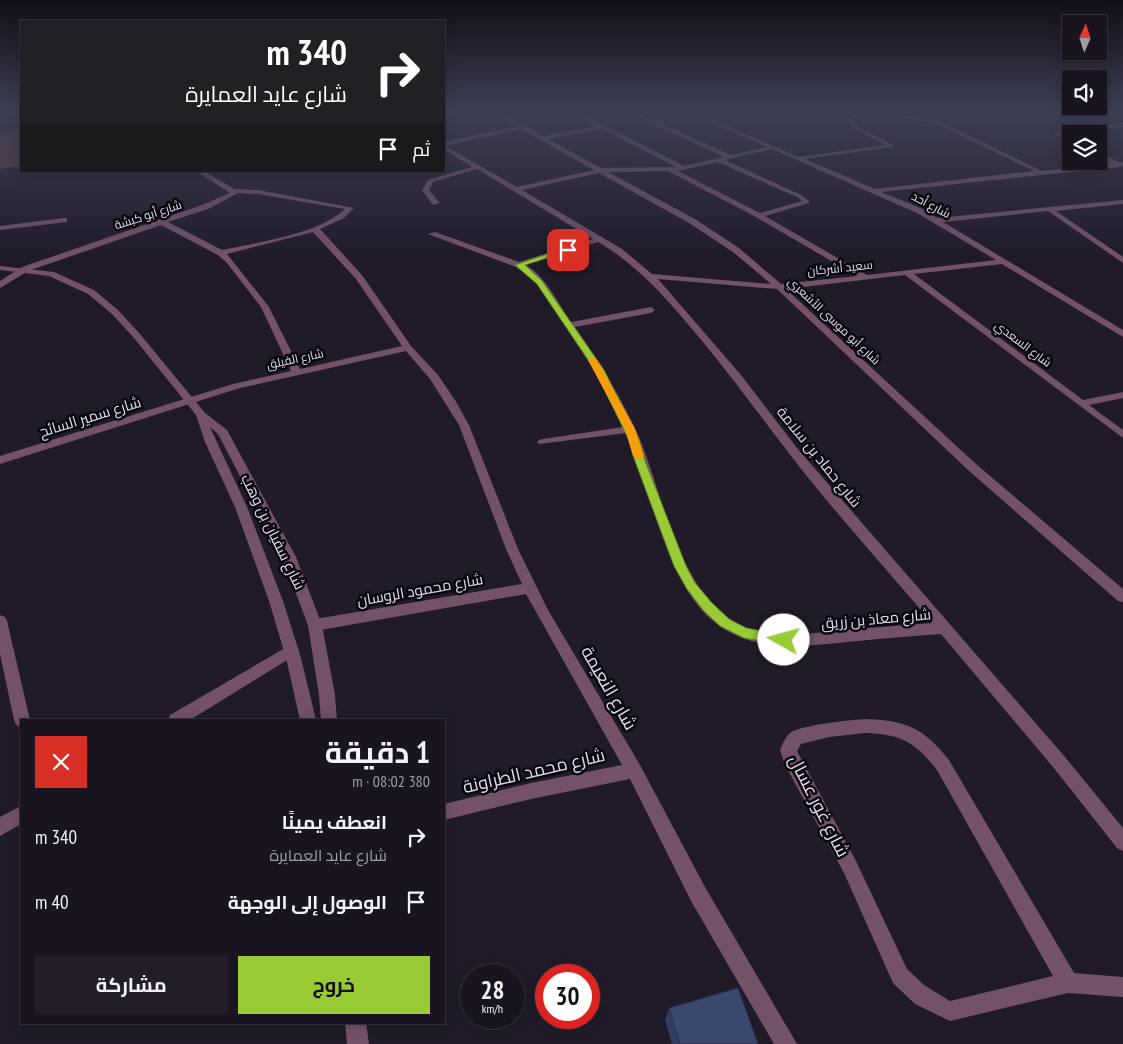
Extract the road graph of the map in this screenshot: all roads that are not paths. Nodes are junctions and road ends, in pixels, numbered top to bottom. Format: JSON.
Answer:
{"nodes":[{"id":1,"x":466,"y":160,"type":"edge"},
{"id":2,"x":583,"y":160,"type":"edge"},
{"id":3,"x":667,"y":160,"type":"edge"},
{"id":4,"x":719,"y":160,"type":"joint"},
{"id":5,"x":804,"y":160,"type":"edge"},
{"id":6,"x":1013,"y":160,"type":"edge"},
{"id":7,"x":1122,"y":165,"type":"edge"},
{"id":8,"x":478,"y":167,"type":"junction"},
{"id":9,"x":683,"y":168,"type":"junction"},
{"id":10,"x":669,"y":169,"type":"junction"},
{"id":11,"x":602,"y":170,"type":"junction"},
{"id":12,"x":201,"y":172,"type":"edge"},
{"id":13,"x":1042,"y":174,"type":"junction"},
{"id":14,"x":514,"y":190,"type":"junction"},
{"id":15,"x":876,"y":190,"type":"junction"},
{"id":16,"x":236,"y":192,"type":"junction"},
{"id":17,"x":1123,"y":202,"type":"edge"},
{"id":18,"x":436,"y":203,"type":"dead end"},
{"id":19,"x":1049,"y":209,"type":"junction"},
{"id":20,"x":759,"y":215,"type":"junction"},
{"id":21,"x":64,"y":220,"type":"dead end"},
{"id":22,"x":937,"y":220,"type":"junction"},
{"id":23,"x":162,"y":222,"type":"junction"},
{"id":24,"x":0,"y":228,"type":"edge"},
{"id":25,"x":314,"y":229,"type":"junction"},
{"id":26,"x":432,"y":234,"type":"dead end"},
{"id":27,"x":600,"y":239,"type":"junction"},
{"id":28,"x":221,"y":253,"type":"junction"},
{"id":29,"x":1002,"y":262,"type":"junction"},
{"id":30,"x":1123,"y":262,"type":"edge"},
{"id":31,"x":519,"y":265,"type":"junction"},
{"id":32,"x":0,"y":268,"type":"edge"},
{"id":33,"x":25,"y":269,"type":"junction"},
{"id":34,"x":908,"y":274,"type":"junction"},
{"id":35,"x":650,"y":276,"type":"junction"},
{"id":36,"x":867,"y":278,"type":"junction"},
{"id":37,"x":0,"y":285,"type":"edge"},
{"id":38,"x":779,"y":287,"type":"junction"},
{"id":39,"x":651,"y":310,"type":"dead end"},
{"id":40,"x":570,"y":325,"type":"junction"},
{"id":41,"x":1120,"y":331,"type":"edge"},
{"id":42,"x":408,"y":348,"type":"junction"},
{"id":43,"x":296,"y":371,"type":"junction"},
{"id":44,"x":1123,"y":395,"type":"edge"},
{"id":45,"x":189,"y":401,"type":"junction"},
{"id":46,"x":1082,"y":403,"type":"junction"},
{"id":47,"x":202,"y":415,"type":"junction"},
{"id":48,"x":630,"y":429,"type":"junction"},
{"id":49,"x":1123,"y":435,"type":"edge"},
{"id":50,"x":544,"y":442,"type":"dead end"},
{"id":51,"x":0,"y":460,"type":"edge"},
{"id":52,"x":530,"y":588,"type":"junction"},
{"id":53,"x":1123,"y":597,"type":"edge"},
{"id":54,"x":0,"y":621,"type":"edge"},
{"id":55,"x":315,"y":625,"type":"junction"},
{"id":56,"x":945,"y":628,"type":"junction"},
{"id":57,"x":292,"y":650,"type":"junction"},
{"id":58,"x":22,"y":719,"type":"edge"},
{"id":59,"x":178,"y":719,"type":"edge"},
{"id":60,"x":308,"y":719,"type":"edge"},
{"id":61,"x":329,"y":719,"type":"edge"},
{"id":62,"x":634,"y":770,"type":"junction"},
{"id":63,"x":445,"y":812,"type":"edge"},
{"id":64,"x":20,"y":815,"type":"edge"},
{"id":65,"x":0,"y":827,"type":"edge"},
{"id":66,"x":1123,"y":842,"type":"edge"},
{"id":67,"x":1068,"y":983,"type":"junction"},
{"id":68,"x":1123,"y":987,"type":"edge"},
{"id":69,"x":355,"y":1024,"type":"edge"},
{"id":70,"x":358,"y":1044,"type":"edge"},
{"id":71,"x":786,"y":1044,"type":"edge"}],
"edges":[{"from":1,"to":8,"type":"street","name":"شارع حماد بن سلامة"},
{"from":2,"to":11,"type":"street","name":"شارع أبو موسى الأشعري"},
{"from":3,"to":9,"type":"street"},
{"from":4,"to":9,"type":"street"},
{"from":4,"to":20,"type":"street"},
{"from":5,"to":15,"type":"street","name":"شارع أحد"},
{"from":6,"to":13,"type":"street"},
{"from":7,"to":13,"type":"street"},
{"from":8,"to":14,"type":"street","name":"شارع حماد بن سلامة"},
{"from":8,"to":18,"type":"street"},
{"from":9,"to":10,"type":"street"},
{"from":10,"to":11,"type":"street"},
{"from":10,"to":20,"type":"street"},
{"from":11,"to":14,"type":"street"},
{"from":11,"to":38,"type":"street","name":"شارع أبو موسى الأشعري"},
{"from":12,"to":16,"type":"street"},
{"from":13,"to":15,"type":"street"},
{"from":14,"to":27,"type":"street","name":"شارع حماد بن سلامة"},
{"from":15,"to":22,"type":"street","name":"شارع أحد"},
{"from":16,"to":23,"type":"street","name":"شارع أبو كبشة"},
{"from":16,"to":25,"type":"street"},
{"from":17,"to":19,"type":"street"},
{"from":19,"to":22,"type":"street"},
{"from":19,"to":30,"type":"street"},
{"from":20,"to":36,"type":"street"},
{"from":21,"to":24,"type":"street"},
{"from":22,"to":29,"type":"street","name":"شارع أحد"},
{"from":23,"to":28,"type":"street"},
{"from":23,"to":33,"type":"street","name":"شارع أبو كبشة"},
{"from":25,"to":28,"type":"street"},
{"from":25,"to":42,"type":"street","name":"شارع النعيمة"},
{"from":26,"to":31,"type":"street","name":"شارع معاذ بن زريق"},
{"from":27,"to":31,"type":"street"},
{"from":27,"to":35,"type":"street","name":"شارع حماد بن سلامة"},
{"from":28,"to":43,"type":"street"},
{"from":29,"to":34,"type":"street","name":"سعيد أشركان"},
{"from":29,"to":41,"type":"street","name":"شارع أحد"},
{"from":31,"to":40,"type":"street","name":"شارع معاذ بن زريق"},
{"from":32,"to":33,"type":"street","name":"شارع سفيان بن وهب"},
{"from":33,"to":37,"type":"street"},
{"from":33,"to":45,"type":"street","name":"شارع سفيان بن وهب"},
{"from":34,"to":36,"type":"street","name":"سعيد أشركان"},
{"from":34,"to":46,"type":"street","name":"شارع السعدي"},
{"from":35,"to":38,"type":"street","name":"سعيد أشركان"},
{"from":35,"to":56,"type":"street","name":"شارع حماد بن سلامة"},
{"from":36,"to":38,"type":"street","name":"سعيد أشركان"},
{"from":38,"to":53,"type":"street","name":"شارع أبو موسى الأشعري"},
{"from":39,"to":40,"type":"street"},
{"from":40,"to":48,"type":"street","name":"شارع معاذ بن زريق"},
{"from":42,"to":43,"type":"street","name":"شارع الفيلق"},
{"from":42,"to":52,"type":"street","name":"شارع النعيمة"},
{"from":43,"to":45,"type":"street","name":"شارع الفيلق"},
{"from":44,"to":46,"type":"street"},
{"from":45,"to":47,"type":"street","name":"شارع سفيان بن وهب"},
{"from":45,"to":51,"type":"street","name":"شارع سمير السائح"},
{"from":46,"to":49,"type":"street","name":"شارع السعدي"},
{"from":47,"to":55,"type":"street","name":"شارع سفيان بن وهب"},
{"from":47,"to":57,"type":"street","name":"شارع سفيان بن وهب"},
{"from":48,"to":50,"type":"street"},
{"from":48,"to":56,"type":"street","name":"شارع معاذ بن زريق"},
{"from":52,"to":55,"type":"street","name":"شارع محمود الروسان"},
{"from":52,"to":62,"type":"street","name":"شارع النعيمة"},
{"from":54,"to":58,"type":"street"},
{"from":55,"to":61,"type":"street","name":"شارع سفيان بن وهب"},
{"from":56,"to":66,"type":"street","name":"شارع حماد بن سلامة"},
{"from":57,"to":59,"type":"street"},
{"from":57,"to":60,"type":"street","name":"شارع سفيان بن وهب"},
{"from":62,"to":63,"type":"street","name":"شارع محمد الطراونة"},
{"from":62,"to":71,"type":"street","name":"شارع النعيمة"},
{"from":64,"to":65,"type":"street"},
{"from":67,"to":67,"type":"street","name":"شارع غور عسال"},
{"from":67,"to":68,"type":"street","name":"شارع غور عسال"},
{"from":69,"to":70,"type":"street"}]}
